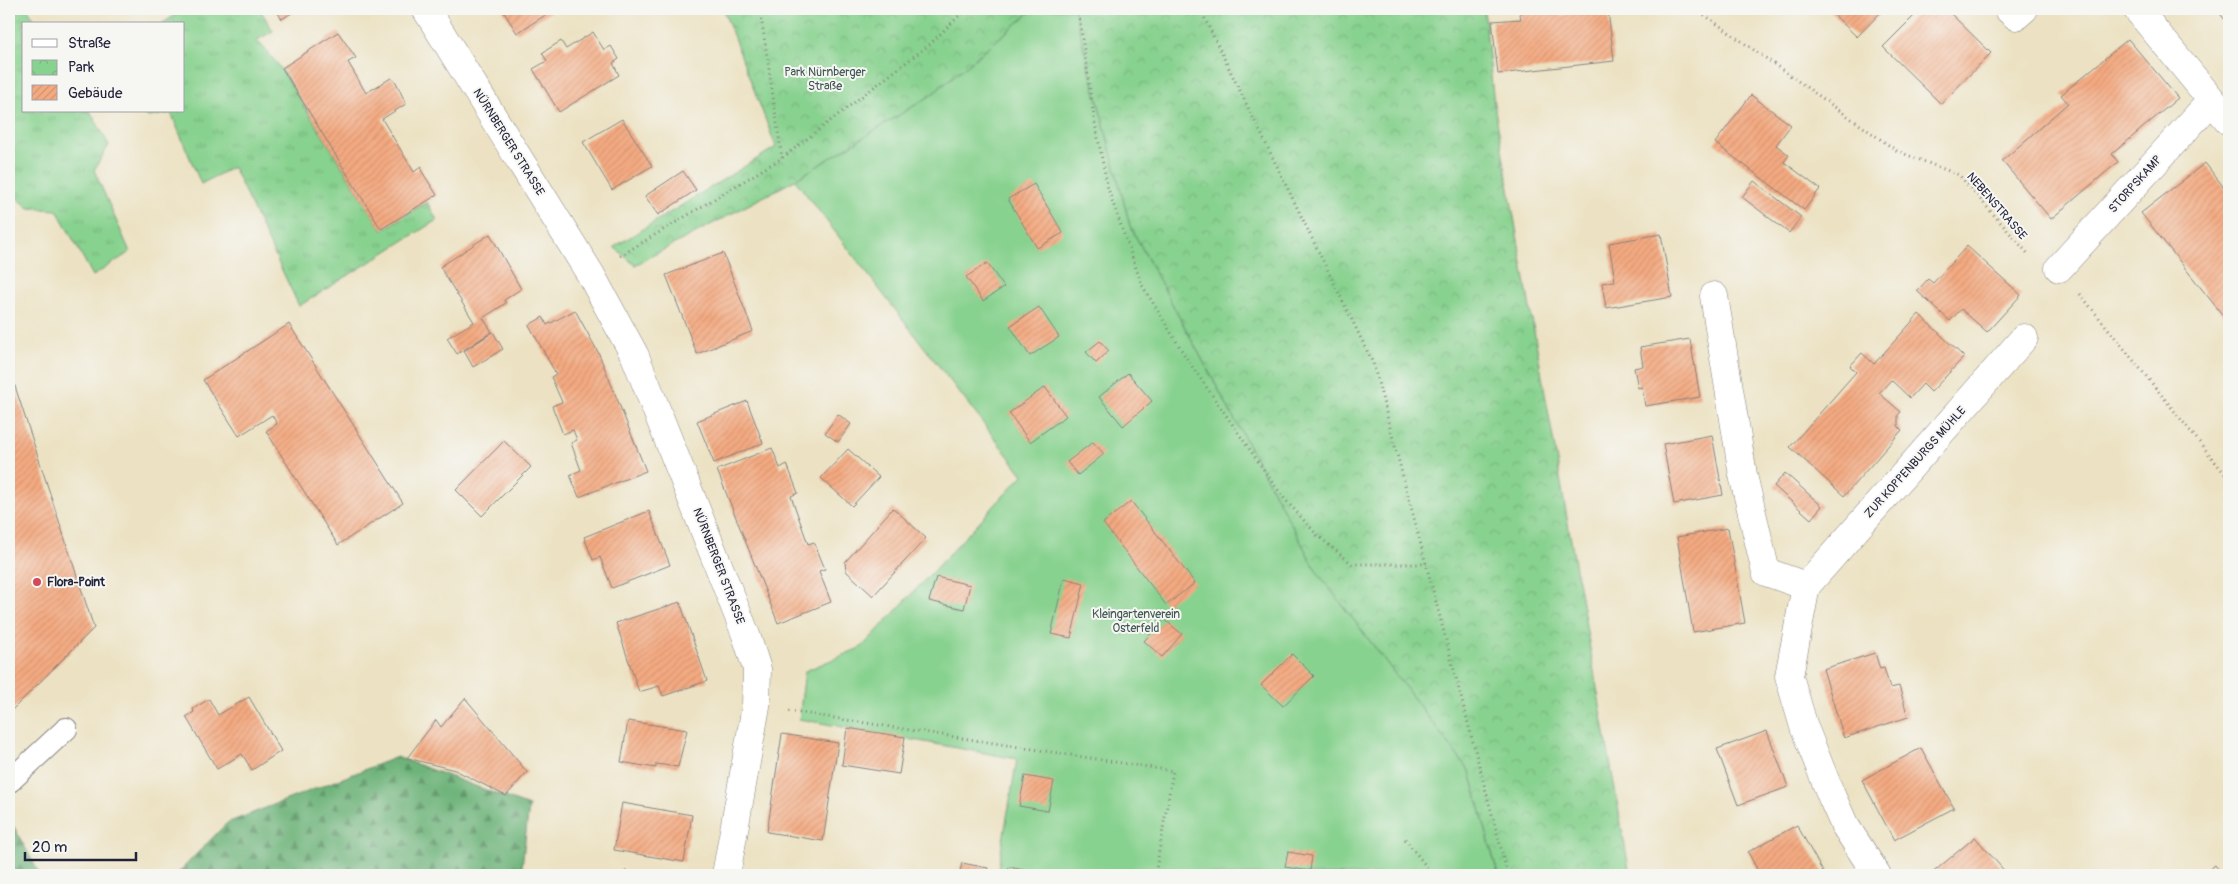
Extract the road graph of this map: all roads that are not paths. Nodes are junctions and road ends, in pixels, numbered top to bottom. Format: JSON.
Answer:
{"nodes":[{"id":1,"x":426,"y":9,"type":"edge"},
{"id":2,"x":2008,"y":9,"type":"edge"},
{"id":3,"x":2024,"y":9,"type":"edge"},
{"id":4,"x":2137,"y":9,"type":"edge"},
{"id":5,"x":2212,"y":100,"type":"junction"},
{"id":6,"x":2229,"y":121,"type":"edge"},
{"id":7,"x":2059,"y":268,"type":"road end"},
{"id":8,"x":1714,"y":296,"type":"dead end"},
{"id":9,"x":2024,"y":338,"type":"dead end"},
{"id":10,"x":1806,"y":586,"type":"junction"},
{"id":11,"x":66,"y":729,"type":"dead end"},
{"id":12,"x":9,"y":780,"type":"edge"},
{"id":13,"x":726,"y":875,"type":"edge"},
{"id":14,"x":1876,"y":875,"type":"edge"}],
"edges":[{"from":1,"to":13,"type":"street","name":"NÜRNBERGER STRASSE"},
{"from":2,"to":3,"type":"street"},
{"from":4,"to":5,"type":"street"},
{"from":5,"to":6,"type":"street"},
{"from":5,"to":7,"type":"street","name":"STORPSKAMP"},
{"from":8,"to":10,"type":"street"},
{"from":9,"to":10,"type":"street","name":"ZUR KOPPENBURGS MÜHLE"},
{"from":10,"to":14,"type":"street"},
{"from":11,"to":12,"type":"lane"}]}
